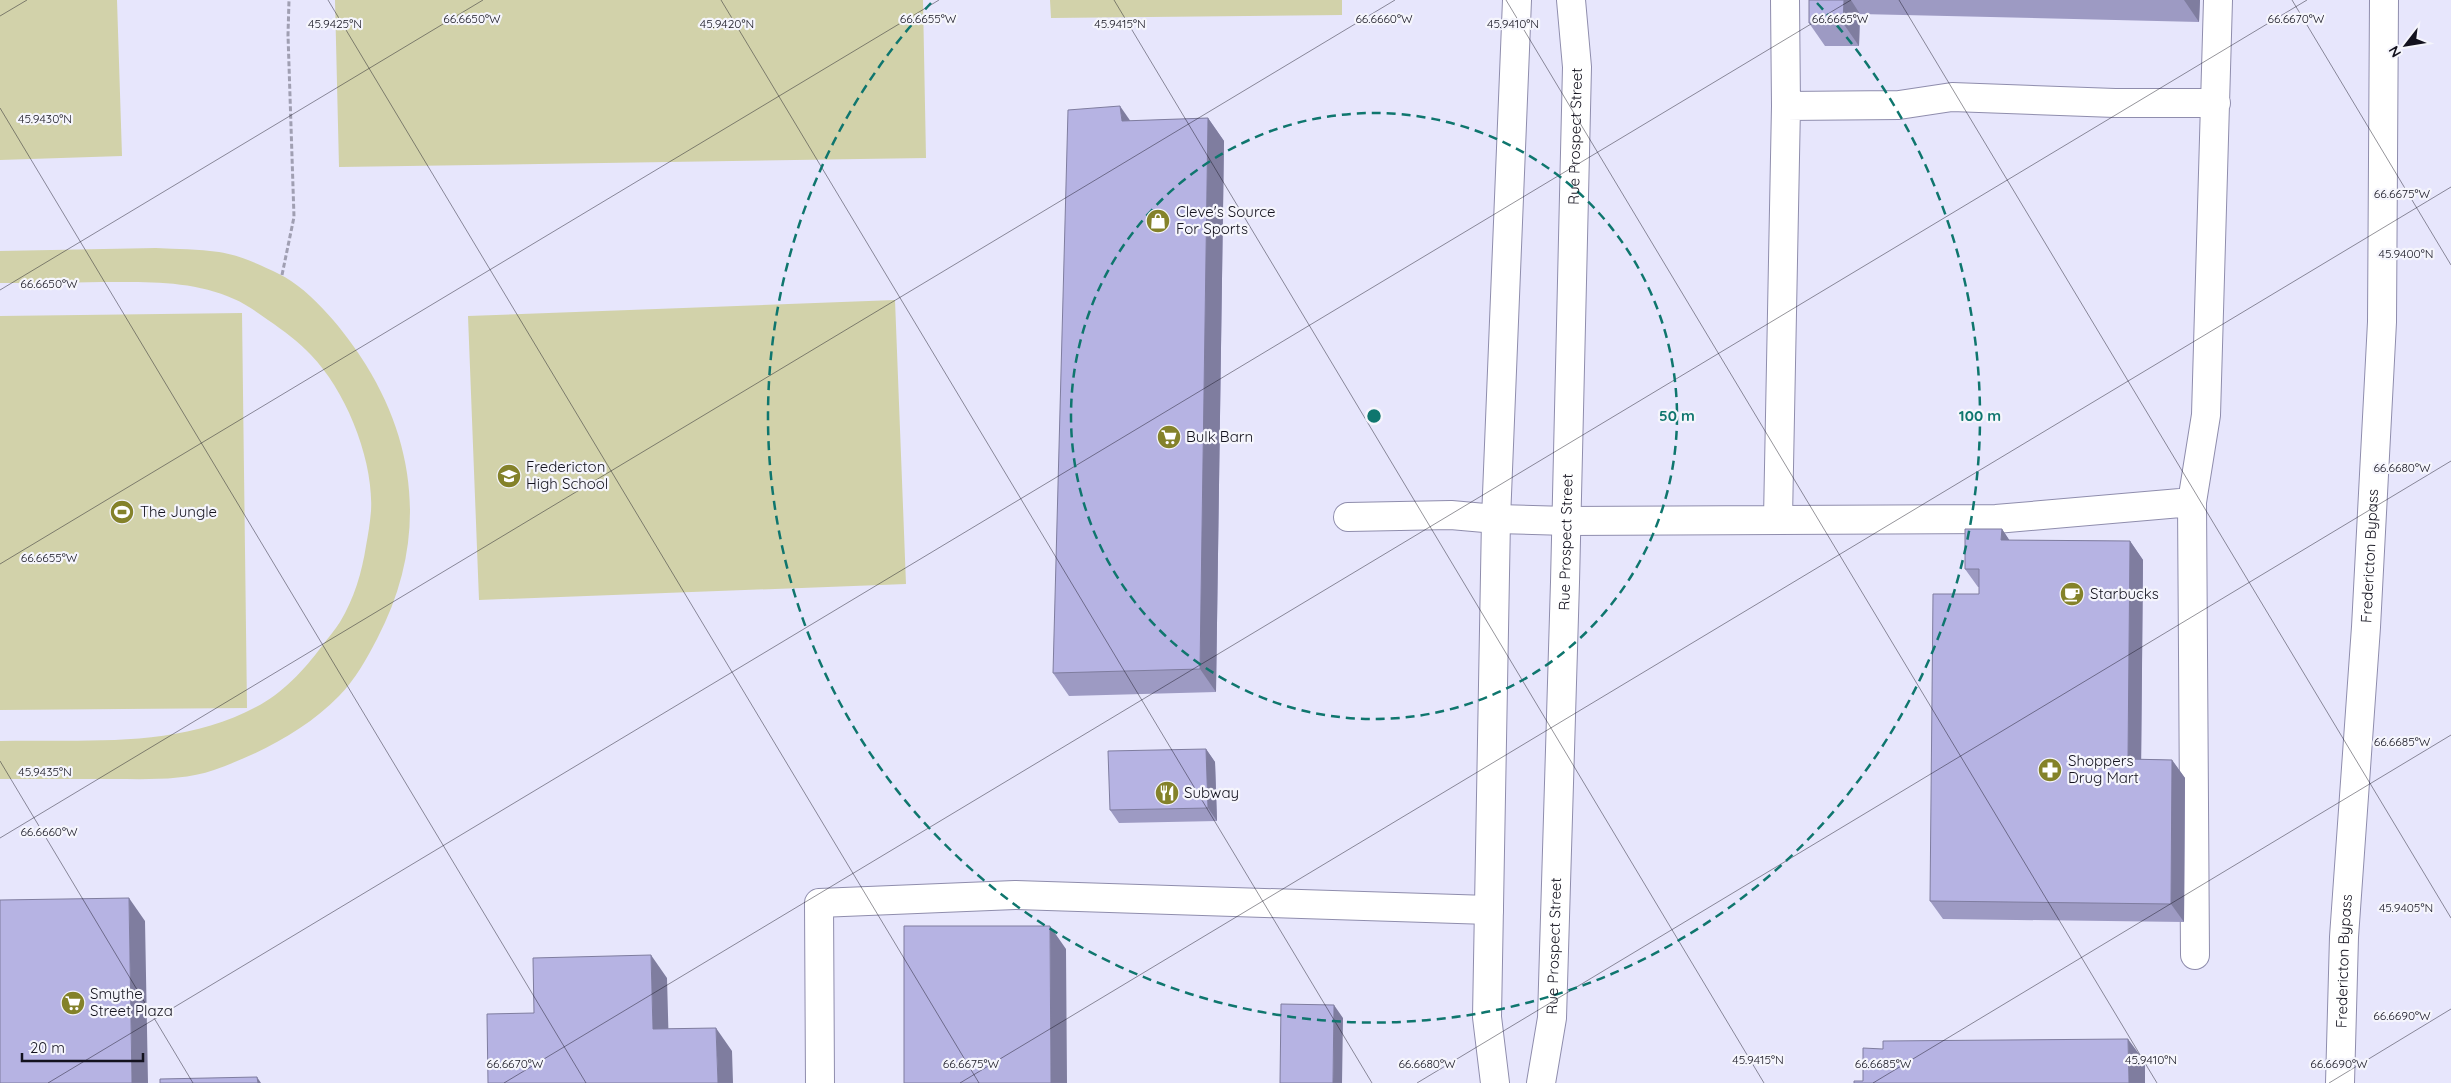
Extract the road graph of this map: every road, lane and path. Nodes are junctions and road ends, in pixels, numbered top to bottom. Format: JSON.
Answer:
{"nodes":[{"id":1,"x":289,"y":0,"type":"edge"},
{"id":2,"x":1517,"y":0,"type":"edge"},
{"id":3,"x":1570,"y":0,"type":"edge"},
{"id":4,"x":1784,"y":0,"type":"edge"},
{"id":5,"x":2218,"y":0,"type":"edge"},
{"id":6,"x":2384,"y":0,"type":"edge"},
{"id":7,"x":2216,"y":103,"type":"junction"},
{"id":8,"x":1786,"y":106,"type":"junction"},
{"id":9,"x":282,"y":275,"type":"dead end"},
{"id":10,"x":2192,"y":502,"type":"junction"},
{"id":11,"x":1348,"y":517,"type":"dead end"},
{"id":12,"x":1496,"y":519,"type":"junction"},
{"id":13,"x":1778,"y":519,"type":"junction"},
{"id":14,"x":1567,"y":521,"type":"junction"},
{"id":15,"x":1489,"y":910,"type":"junction"},
{"id":16,"x":2195,"y":955,"type":"dead end"},
{"id":17,"x":820,"y":1083,"type":"edge"},
{"id":18,"x":1495,"y":1083,"type":"edge"},
{"id":19,"x":1542,"y":1083,"type":"edge"},
{"id":20,"x":2340,"y":1083,"type":"edge"}],
"edges":[{"from":1,"to":9,"type":"path"},
{"from":2,"to":12,"type":"main road"},
{"from":3,"to":14,"type":"main road","name":"Rue Prospect Street"},
{"from":4,"to":8,"type":"main road"},
{"from":5,"to":7,"type":"main road"},
{"from":6,"to":20,"type":"main road","name":"Fredericton Bypass"},
{"from":7,"to":8,"type":"main road"},
{"from":7,"to":10,"type":"main road"},
{"from":8,"to":13,"type":"main road"},
{"from":10,"to":13,"type":"main road"},
{"from":10,"to":16,"type":"main road"},
{"from":11,"to":12,"type":"main road"},
{"from":12,"to":14,"type":"main road"},
{"from":12,"to":15,"type":"main road"},
{"from":13,"to":14,"type":"main road"},
{"from":14,"to":19,"type":"main road","name":"Rue Prospect Street"},
{"from":15,"to":17,"type":"main road"},
{"from":15,"to":18,"type":"main road"}]}
